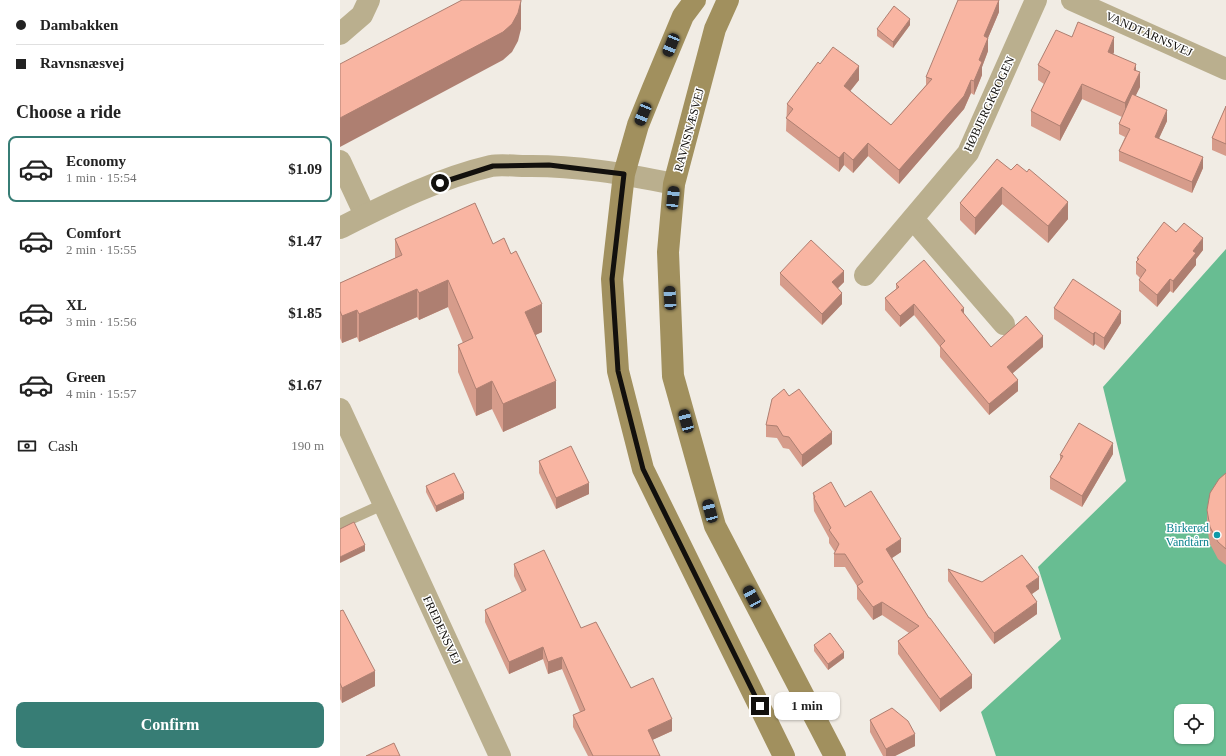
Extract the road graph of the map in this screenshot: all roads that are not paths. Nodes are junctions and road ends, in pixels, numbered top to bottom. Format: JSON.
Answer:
{"nodes":[{"id":1,"x":369,"y":0,"type":"edge"},
{"id":2,"x":696,"y":0,"type":"edge"},
{"id":3,"x":728,"y":0,"type":"edge"},
{"id":4,"x":1036,"y":0,"type":"edge"},
{"id":5,"x":1072,"y":0,"type":"edge"},
{"id":6,"x":340,"y":34,"type":"edge"},
{"id":7,"x":1226,"y":69,"type":"edge"},
{"id":8,"x":340,"y":161,"type":"edge"},
{"id":9,"x":624,"y":174,"type":"junction"},
{"id":10,"x":674,"y":184,"type":"junction"},
{"id":11,"x":365,"y":215,"type":"junction"},
{"id":12,"x":913,"y":219,"type":"junction"},
{"id":13,"x":340,"y":228,"type":"edge"},
{"id":14,"x":865,"y":275,"type":"dead end"},
{"id":15,"x":1004,"y":324,"type":"dead end"},
{"id":16,"x":340,"y":408,"type":"edge"},
{"id":17,"x":384,"y":504,"type":"junction"},
{"id":18,"x":340,"y":524,"type":"edge"},
{"id":19,"x":500,"y":756,"type":"edge"},
{"id":20,"x":784,"y":756,"type":"edge"},
{"id":21,"x":835,"y":756,"type":"edge"}],
"edges":[{"from":1,"to":6,"type":"street"},
{"from":2,"to":9,"type":"main road"},
{"from":3,"to":10,"type":"main road","name":"RAVNSNÆSVEJ"},
{"from":4,"to":12,"type":"street","name":"HØBJERGKROGEN"},
{"from":5,"to":7,"type":"street","name":"VANDTÅRNSVEJ"},
{"from":8,"to":11,"type":"street"},
{"from":9,"to":10,"type":"street"},
{"from":9,"to":11,"type":"street"},
{"from":9,"to":20,"type":"main road"},
{"from":10,"to":21,"type":"main road","name":"RAVNSNÆSVEJ"},
{"from":11,"to":13,"type":"street"},
{"from":12,"to":14,"type":"street","name":"HØBJERGKROGEN"},
{"from":12,"to":15,"type":"street"},
{"from":16,"to":17,"type":"street","name":"FREDENSVEJ"},
{"from":17,"to":18,"type":"lane"},
{"from":17,"to":19,"type":"street","name":"FREDENSVEJ"}]}
